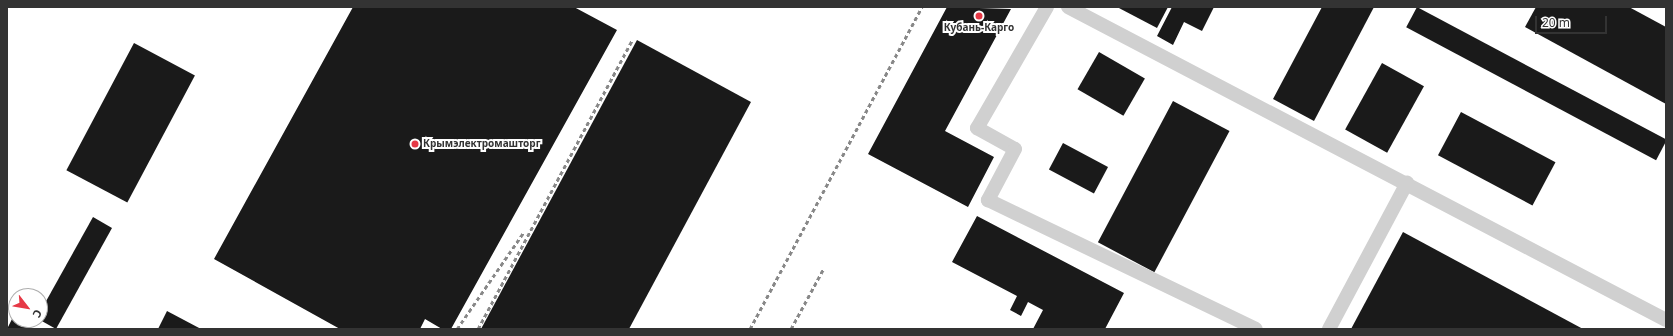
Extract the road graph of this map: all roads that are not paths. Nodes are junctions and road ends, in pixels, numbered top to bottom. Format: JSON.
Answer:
{"nodes":[{"id":1,"x":1047,"y":7,"type":"edge"},
{"id":2,"x":1068,"y":7,"type":"edge"},
{"id":3,"x":1407,"y":183,"type":"junction"},
{"id":4,"x":1666,"y":320,"type":"edge"},
{"id":5,"x":1256,"y":329,"type":"edge"},
{"id":6,"x":1329,"y":329,"type":"edge"}],
"edges":[{"from":1,"to":5,"type":"lane"},
{"from":2,"to":3,"type":"lane"},
{"from":3,"to":4,"type":"lane"},
{"from":3,"to":6,"type":"lane"}]}
